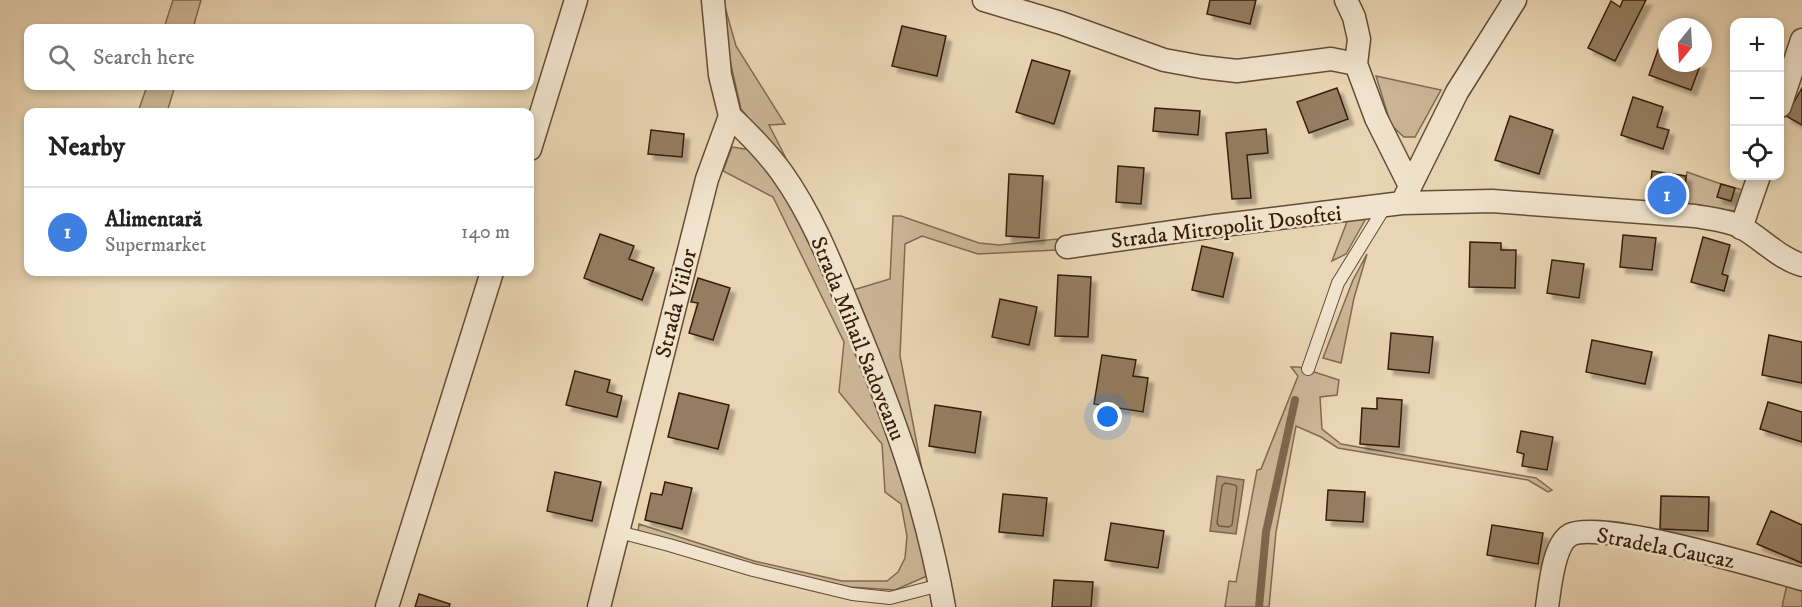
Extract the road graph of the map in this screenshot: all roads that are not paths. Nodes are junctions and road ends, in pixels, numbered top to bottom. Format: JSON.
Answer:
{"nodes":[{"id":1,"x":576,"y":0,"type":"edge"},
{"id":2,"x":713,"y":0,"type":"edge"},
{"id":3,"x":984,"y":0,"type":"edge"},
{"id":4,"x":1346,"y":0,"type":"edge"},
{"id":5,"x":1515,"y":0,"type":"edge"},
{"id":6,"x":1802,"y":40,"type":"edge"},
{"id":7,"x":1356,"y":64,"type":"junction"},
{"id":8,"x":1784,"y":92,"type":"edge"},
{"id":9,"x":730,"y":116,"type":"junction"},
{"id":10,"x":534,"y":136,"type":"edge"},
{"id":11,"x":1758,"y":180,"type":"edge"},
{"id":12,"x":1399,"y":198,"type":"junction"},
{"id":13,"x":1741,"y":228,"type":"junction"},
{"id":14,"x":1067,"y":247,"type":"dead end"},
{"id":15,"x":1802,"y":265,"type":"edge"},
{"id":16,"x":491,"y":276,"type":"edge"},
{"id":17,"x":1308,"y":369,"type":"dead end"},
{"id":18,"x":619,"y":532,"type":"junction"},
{"id":19,"x":1802,"y":579,"type":"edge"},
{"id":20,"x":942,"y":596,"type":"edge"},
{"id":21,"x":387,"y":607,"type":"edge"},
{"id":22,"x":600,"y":607,"type":"edge"},
{"id":23,"x":1547,"y":607,"type":"edge"}],
"edges":[{"from":1,"to":10,"type":"street"},
{"from":2,"to":9,"type":"street"},
{"from":3,"to":7,"type":"street"},
{"from":4,"to":7,"type":"street"},
{"from":5,"to":12,"type":"street","name":"Strada Mitropolit Dosoftei"},
{"from":6,"to":8,"type":"street"},
{"from":7,"to":12,"type":"street"},
{"from":9,"to":18,"type":"street","name":"Strada Viilor"},
{"from":9,"to":20,"type":"street","name":"Strada Mihail Sadoveanu"},
{"from":11,"to":13,"type":"street"},
{"from":12,"to":13,"type":"street","name":"Strada Mitropolit Dosoftei"},
{"from":12,"to":14,"type":"street","name":"Strada Mitropolit Dosoftei"},
{"from":12,"to":17,"type":"lane","name":"Strada Mitropolit Dosoftei"},
{"from":13,"to":15,"type":"street","name":"Strada Mitropolit Dosoftei"},
{"from":16,"to":21,"type":"street"},
{"from":18,"to":20,"type":"lane","name":"Strada Mihail Sadoveanu"},
{"from":18,"to":22,"type":"street","name":"Strada Viilor"},
{"from":19,"to":23,"type":"street","name":"Stradela Caucaz"}]}
